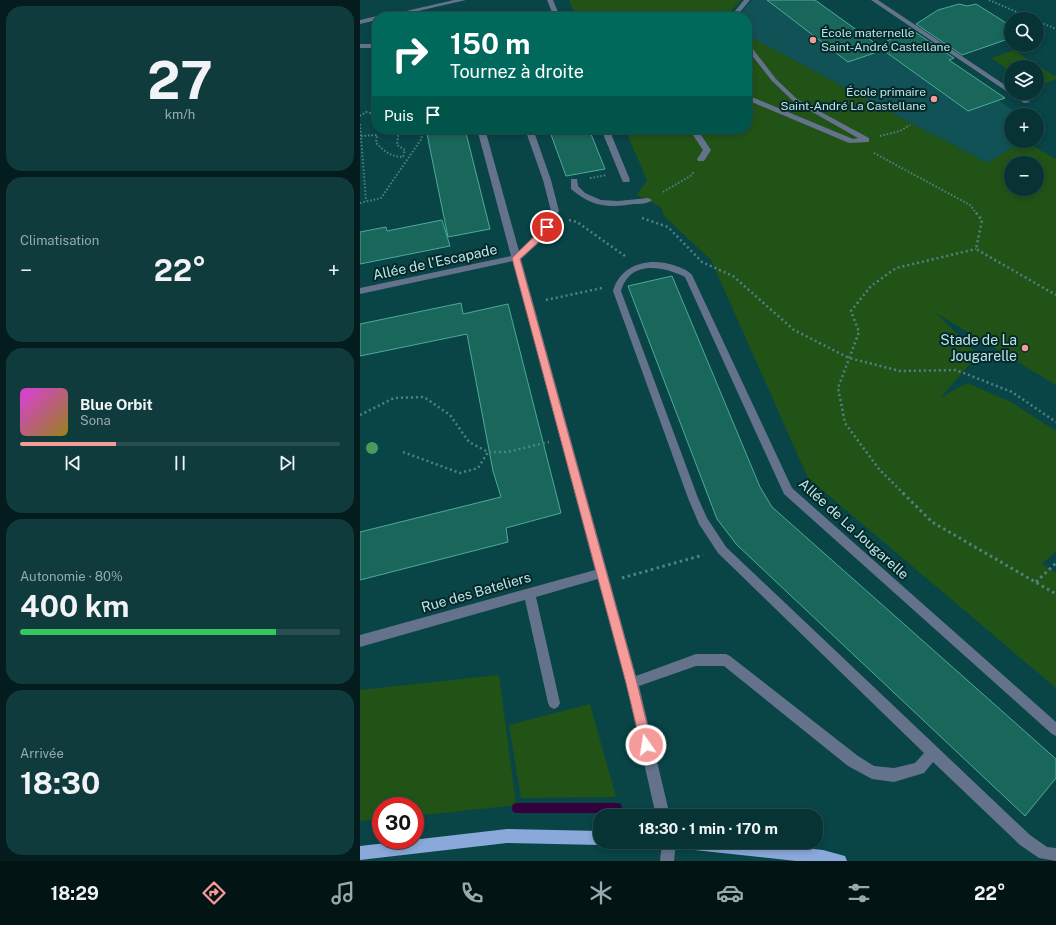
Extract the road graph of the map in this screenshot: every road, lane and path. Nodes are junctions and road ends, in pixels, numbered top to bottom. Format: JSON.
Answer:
{"nodes":[{"id":1,"x":463,"y":0,"type":"edge"},
{"id":2,"x":550,"y":0,"type":"edge"},
{"id":3,"x":747,"y":0,"type":"edge"},
{"id":4,"x":874,"y":0,"type":"edge"},
{"id":5,"x":989,"y":0,"type":"edge"},
{"id":6,"x":407,"y":12,"type":"edge"},
{"id":7,"x":555,"y":12,"type":"edge"},
{"id":8,"x":737,"y":12,"type":"edge"},
{"id":9,"x":1017,"y":12,"type":"edge"},
{"id":10,"x":372,"y":19,"type":"edge"},
{"id":11,"x":360,"y":22,"type":"edge"},
{"id":12,"x":1044,"y":24,"type":"edge"},
{"id":13,"x":1056,"y":29,"type":"edge"},
{"id":14,"x":360,"y":46,"type":"edge"},
{"id":15,"x":372,"y":46,"type":"edge"},
{"id":16,"x":752,"y":51,"type":"edge"},
{"id":17,"x":1004,"y":87,"type":"edge"},
{"id":18,"x":752,"y":99,"type":"edge"},
{"id":19,"x":1023,"y":100,"type":"edge"},
{"id":20,"x":1026,"y":102,"type":"dead end"},
{"id":21,"x":372,"y":114,"type":"edge"},
{"id":22,"x":360,"y":116,"type":"edge"},
{"id":23,"x":360,"y":124,"type":"edge"},
{"id":24,"x":910,"y":125,"type":"dead end"},
{"id":25,"x":400,"y":134,"type":"edge"},
{"id":26,"x":421,"y":134,"type":"edge"},
{"id":27,"x":482,"y":134,"type":"edge"},
{"id":28,"x":532,"y":134,"type":"edge"},
{"id":29,"x":607,"y":134,"type":"edge"},
{"id":30,"x":696,"y":134,"type":"edge"},
{"id":31,"x":361,"y":136,"type":"junction"},
{"id":32,"x":866,"y":140,"type":"junction"},
{"id":33,"x":852,"y":141,"type":"junction"},
{"id":34,"x":701,"y":159,"type":"joint"},
{"id":35,"x":626,"y":180,"type":"dead end"},
{"id":36,"x":574,"y":181,"type":"dead end"},
{"id":37,"x":648,"y":200,"type":"joint"},
{"id":38,"x":366,"y":201,"type":"junction"},
{"id":39,"x":360,"y":203,"type":"edge"},
{"id":40,"x":553,"y":217,"type":"junction"},
{"id":41,"x":640,"y":218,"type":"dead end"},
{"id":42,"x":976,"y":249,"type":"junction"},
{"id":43,"x":516,"y":258,"type":"junction"},
{"id":44,"x":642,"y":267,"type":"junction"},
{"id":45,"x":618,"y":285,"type":"junction"},
{"id":46,"x":360,"y":291,"type":"edge"},
{"id":47,"x":1056,"y":295,"type":"edge"},
{"id":48,"x":528,"y":304,"type":"junction"},
{"id":49,"x":849,"y":358,"type":"junction"},
{"id":50,"x":360,"y":415,"type":"edge"},
{"id":51,"x":1056,"y":422,"type":"edge"},
{"id":52,"x":565,"y":438,"type":"junction"},
{"id":53,"x":402,"y":452,"type":"dead end"},
{"id":54,"x":488,"y":452,"type":"junction"},
{"id":55,"x":722,"y":550,"type":"junction"},
{"id":56,"x":1056,"y":563,"type":"edge"},
{"id":57,"x":602,"y":578,"type":"junction"},
{"id":58,"x":1036,"y":582,"type":"junction"},
{"id":59,"x":529,"y":593,"type":"junction"},
{"id":60,"x":1056,"y":594,"type":"edge"},
{"id":61,"x":360,"y":640,"type":"edge"},
{"id":62,"x":632,"y":683,"type":"junction"},
{"id":63,"x":554,"y":703,"type":"dead end"},
{"id":64,"x":1056,"y":730,"type":"edge"},
{"id":65,"x":933,"y":753,"type":"junction"},
{"id":66,"x":661,"y":809,"type":"edge"},
{"id":67,"x":593,"y":838,"type":"edge"},
{"id":68,"x":668,"y":849,"type":"edge"},
{"id":69,"x":749,"y":849,"type":"edge"},
{"id":70,"x":360,"y":853,"type":"edge"},
{"id":71,"x":1056,"y":855,"type":"edge"},
{"id":72,"x":667,"y":861,"type":"edge"},
{"id":73,"x":840,"y":861,"type":"edge"}],
"edges":[{"from":1,"to":6,"type":"street"},
{"from":2,"to":7,"type":"street"},
{"from":3,"to":8,"type":"street"},
{"from":4,"to":17,"type":"street"},
{"from":5,"to":9,"type":"path"},
{"from":10,"to":11,"type":"street"},
{"from":12,"to":13,"type":"path"},
{"from":14,"to":15,"type":"street"},
{"from":16,"to":32,"type":"street"},
{"from":18,"to":33,"type":"street"},
{"from":19,"to":20,"type":"street"},
{"from":21,"to":22,"type":"path"},
{"from":23,"to":31,"type":"path"},
{"from":24,"to":32,"type":"path"},
{"from":25,"to":31,"type":"path"},
{"from":26,"to":38,"type":"path"},
{"from":27,"to":43,"type":"street"},
{"from":28,"to":40,"type":"street"},
{"from":29,"to":35,"type":"street"},
{"from":30,"to":34,"type":"street"},
{"from":31,"to":38,"type":"path"},
{"from":32,"to":33,"type":"street"},
{"from":33,"to":42,"type":"path"},
{"from":34,"to":37,"type":"path"},
{"from":36,"to":37,"type":"street"},
{"from":38,"to":39,"type":"path"},
{"from":40,"to":43,"type":"street"},
{"from":40,"to":44,"type":"path"},
{"from":41,"to":49,"type":"path"},
{"from":42,"to":47,"type":"path"},
{"from":42,"to":49,"type":"path"},
{"from":43,"to":46,"type":"street","name":"Allée de l'Escapade"},
{"from":43,"to":48,"type":"street"},
{"from":44,"to":45,"type":"street"},
{"from":44,"to":64,"type":"street","name":"Allée de La Jougarelle"},
{"from":45,"to":48,"type":"path"},
{"from":45,"to":55,"type":"street"},
{"from":48,"to":52,"type":"street"},
{"from":49,"to":51,"type":"path"},
{"from":49,"to":58,"type":"path"},
{"from":50,"to":54,"type":"path"},
{"from":52,"to":54,"type":"path"},
{"from":52,"to":57,"type":"street"},
{"from":53,"to":54,"type":"path"},
{"from":55,"to":57,"type":"path"},
{"from":55,"to":65,"type":"street"},
{"from":56,"to":58,"type":"path"},
{"from":57,"to":59,"type":"street","name":"Rue des Bateliers"},
{"from":57,"to":62,"type":"street"},
{"from":58,"to":60,"type":"path"},
{"from":59,"to":61,"type":"street","name":"Rue des Bateliers"},
{"from":59,"to":63,"type":"street"},
{"from":62,"to":65,"type":"street"},
{"from":62,"to":66,"type":"street"},
{"from":65,"to":71,"type":"street"},
{"from":67,"to":70,"type":"main road"},
{"from":68,"to":72,"type":"street"},
{"from":69,"to":73,"type":"main road"}]}
